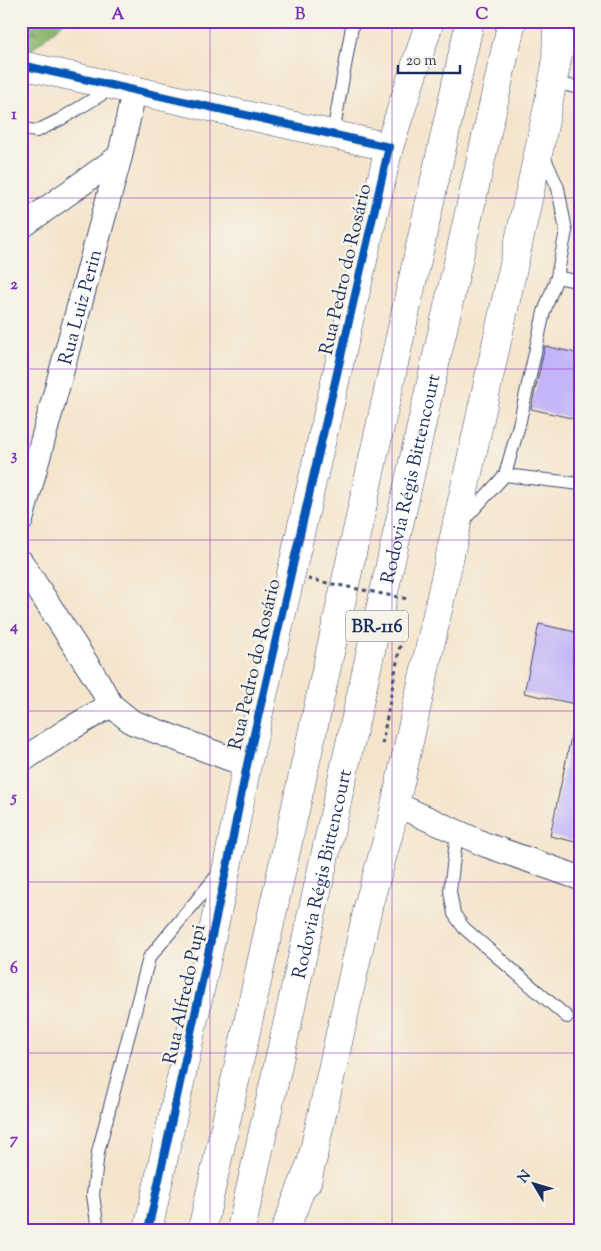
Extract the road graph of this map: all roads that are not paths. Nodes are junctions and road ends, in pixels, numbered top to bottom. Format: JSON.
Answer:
{"nodes":[{"id":1,"x":353,"y":21,"type":"edge"},
{"id":2,"x":430,"y":21,"type":"edge"},
{"id":3,"x":470,"y":21,"type":"edge"},
{"id":4,"x":512,"y":21,"type":"edge"},
{"id":5,"x":557,"y":21,"type":"edge"},
{"id":6,"x":565,"y":21,"type":"edge"},
{"id":7,"x":21,"y":65,"type":"edge"},
{"id":8,"x":554,"y":73,"type":"junction"},
{"id":9,"x":580,"y":88,"type":"edge"},
{"id":10,"x":124,"y":89,"type":"junction"},
{"id":11,"x":21,"y":129,"type":"edge"},
{"id":12,"x":332,"y":134,"type":"junction"},
{"id":13,"x":540,"y":146,"type":"junction"},
{"id":14,"x":388,"y":147,"type":"junction"},
{"id":15,"x":120,"y":156,"type":"junction"},
{"id":16,"x":21,"y":227,"type":"edge"},
{"id":17,"x":557,"y":277,"type":"junction"},
{"id":18,"x":580,"y":282,"type":"edge"},
{"id":19,"x":505,"y":475,"type":"junction"},
{"id":20,"x":580,"y":484,"type":"edge"},
{"id":21,"x":21,"y":520,"type":"edge"},
{"id":22,"x":456,"y":528,"type":"junction"},
{"id":23,"x":21,"y":562,"type":"edge"},
{"id":24,"x":111,"y":705,"type":"junction"},
{"id":25,"x":21,"y":761,"type":"edge"},
{"id":26,"x":247,"y":765,"type":"junction"},
{"id":27,"x":395,"y":804,"type":"junction"},
{"id":28,"x":457,"y":832,"type":"junction"},
{"id":29,"x":228,"y":862,"type":"junction"},
{"id":30,"x":580,"y":878,"type":"edge"},
{"id":31,"x":567,"y":1017,"type":"dead end"},
{"id":32,"x":312,"y":1158,"type":"junction"},
{"id":33,"x":98,"y":1230,"type":"edge"},
{"id":34,"x":148,"y":1230,"type":"edge"},
{"id":35,"x":202,"y":1230,"type":"edge"},
{"id":36,"x":241,"y":1230,"type":"edge"},
{"id":37,"x":285,"y":1230,"type":"edge"},
{"id":38,"x":297,"y":1230,"type":"edge"}],
"edges":[{"from":1,"to":12,"type":"lane"},
{"from":2,"to":14,"type":"main road","name":"Rua Pedro do Rosário"},
{"from":3,"to":35,"type":"main road","name":"Rodovia Régis Bittencourt","number":"BR-116"},
{"from":4,"to":36,"type":"main road","name":"Rodovia Régis Bittencourt","number":"BR-116"},
{"from":5,"to":8,"type":"main road"},
{"from":6,"to":8,"type":"main road"},
{"from":7,"to":10,"type":"main road"},
{"from":8,"to":9,"type":"lane"},
{"from":8,"to":13,"type":"main road"},
{"from":10,"to":11,"type":"lane"},
{"from":10,"to":12,"type":"main road"},
{"from":10,"to":15,"type":"street","name":"Rua Luiz Perin"},
{"from":12,"to":14,"type":"main road"},
{"from":13,"to":17,"type":"lane"},
{"from":13,"to":22,"type":"main road"},
{"from":14,"to":26,"type":"main road","name":"Rua Pedro do Rosário"},
{"from":15,"to":16,"type":"street"},
{"from":15,"to":21,"type":"street","name":"Rua Luiz Perin"},
{"from":17,"to":18,"type":"lane"},
{"from":17,"to":19,"type":"lane"},
{"from":19,"to":20,"type":"lane"},
{"from":19,"to":22,"type":"lane"},
{"from":22,"to":27,"type":"main road"},
{"from":23,"to":24,"type":"street"},
{"from":24,"to":25,"type":"street"},
{"from":24,"to":26,"type":"street"},
{"from":26,"to":29,"type":"main road","name":"Rua Alfredo Pupi"},
{"from":27,"to":28,"type":"street"},
{"from":27,"to":32,"type":"main road"},
{"from":28,"to":30,"type":"street"},
{"from":28,"to":31,"type":"lane"},
{"from":29,"to":33,"type":"lane"},
{"from":29,"to":34,"type":"main road","name":"Rua Alfredo Pupi"},
{"from":32,"to":37,"type":"main road"},
{"from":32,"to":38,"type":"main road"}]}
